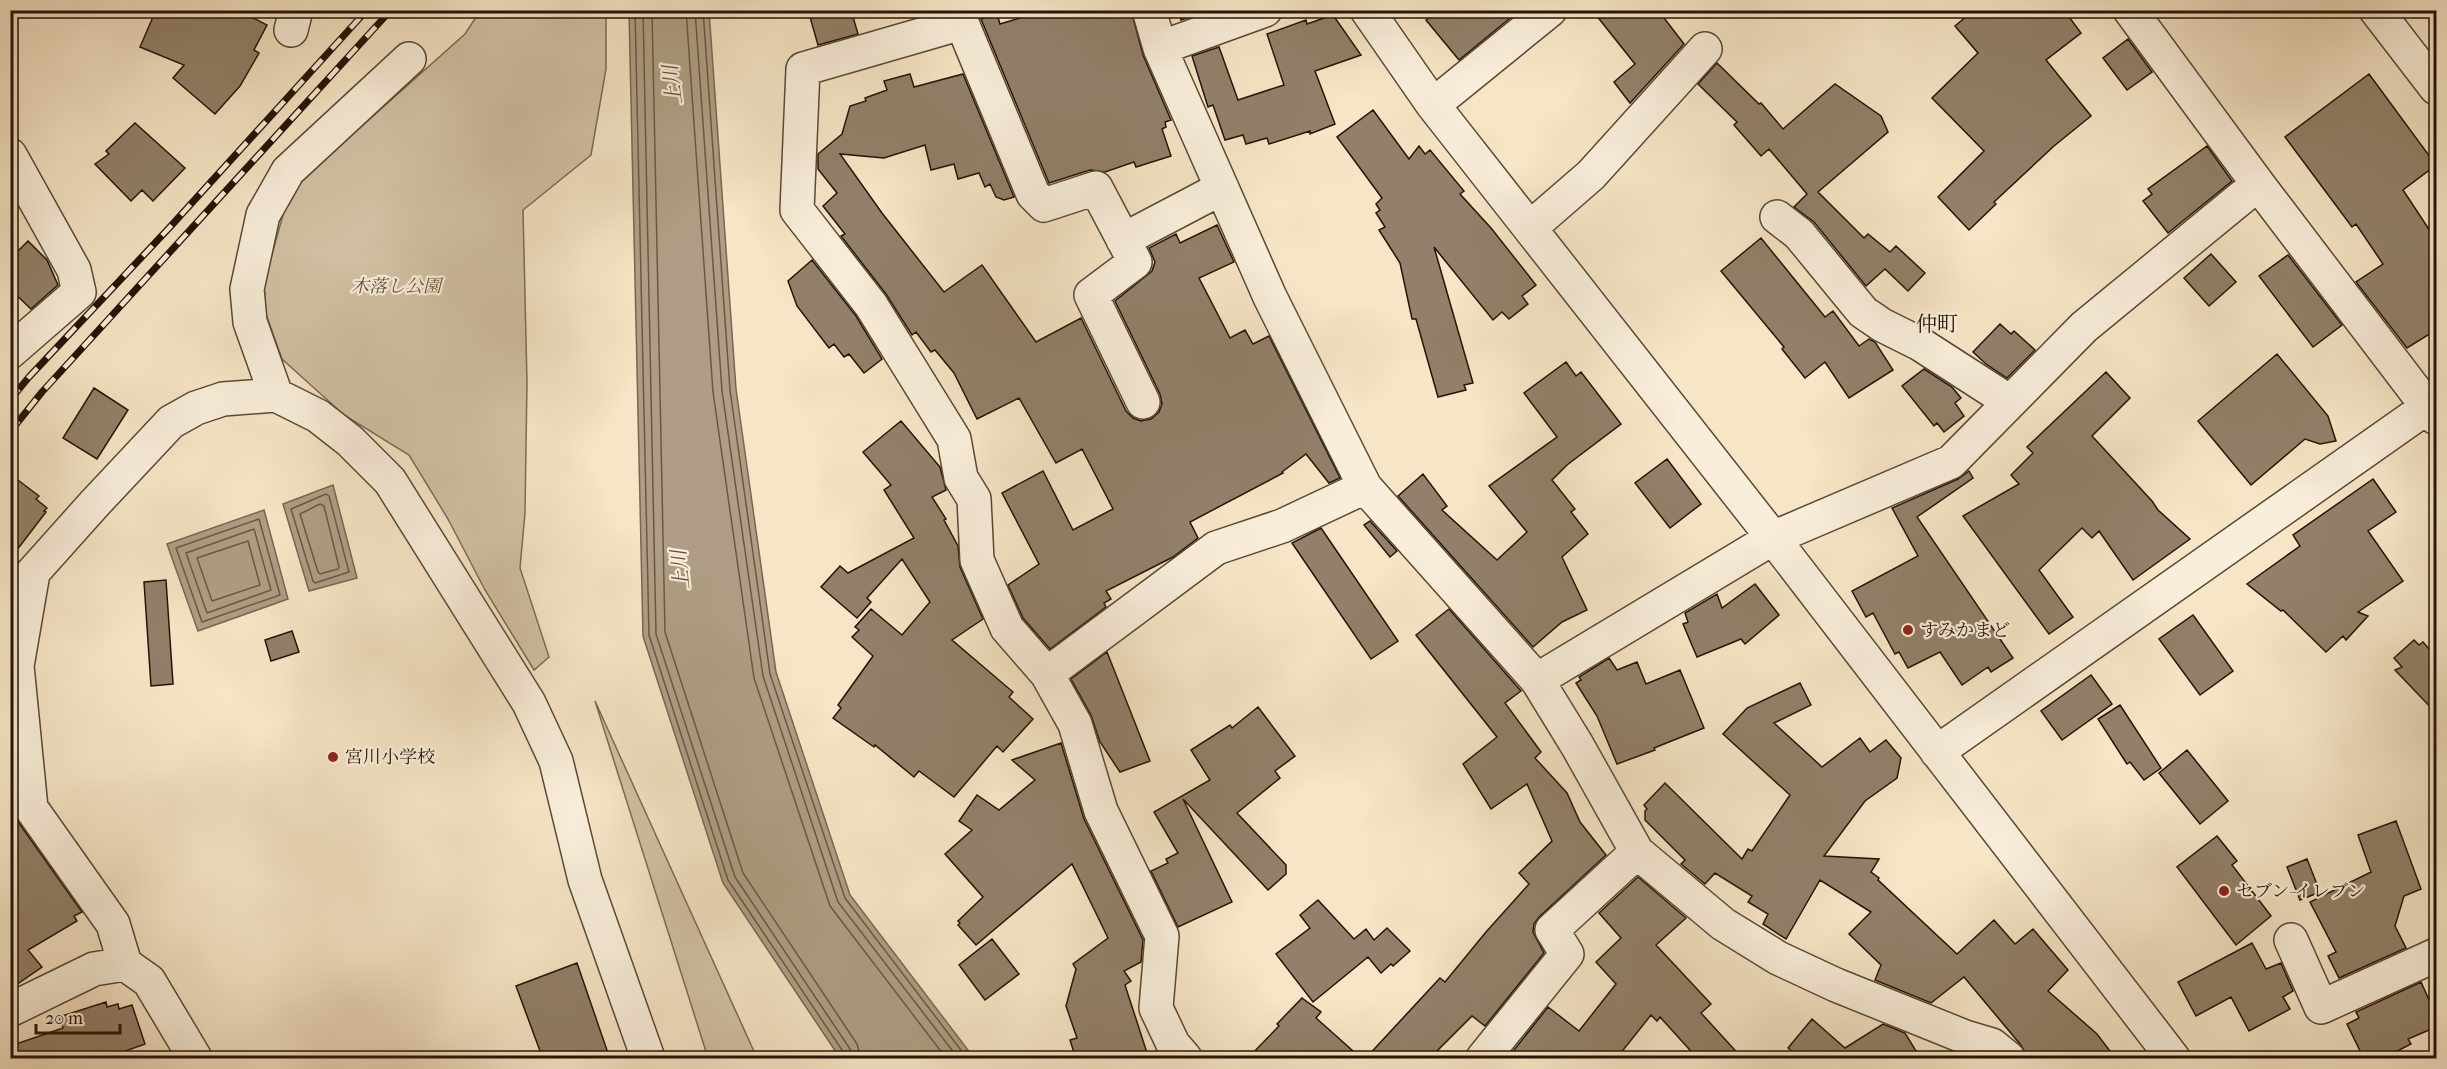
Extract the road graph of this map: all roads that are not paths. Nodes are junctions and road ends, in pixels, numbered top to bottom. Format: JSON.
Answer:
{"nodes":[{"id":1,"x":1149,"y":10,"type":"edge"},
{"id":2,"x":1265,"y":10,"type":"edge"},
{"id":3,"x":1367,"y":10,"type":"edge"},
{"id":4,"x":1550,"y":10,"type":"edge"},
{"id":5,"x":2130,"y":10,"type":"edge"},
{"id":6,"x":2376,"y":10,"type":"edge"},
{"id":7,"x":1160,"y":48,"type":"junction"},
{"id":8,"x":1705,"y":49,"type":"dead end"},
{"id":9,"x":409,"y":59,"type":"dead end"},
{"id":10,"x":2436,"y":88,"type":"edge"},
{"id":11,"x":1433,"y":105,"type":"junction"},
{"id":12,"x":10,"y":155,"type":"edge"},
{"id":13,"x":2258,"y":184,"type":"junction"},
{"id":14,"x":1222,"y":188,"type":"junction"},
{"id":15,"x":1777,"y":217,"type":"dead end"},
{"id":16,"x":1530,"y":228,"type":"junction"},
{"id":17,"x":1123,"y":240,"type":"junction"},
{"id":18,"x":10,"y":352,"type":"edge"},
{"id":19,"x":276,"y":395,"type":"junction"},
{"id":20,"x":1143,"y":402,"type":"dead end"},
{"id":21,"x":2010,"y":402,"type":"junction"},
{"id":22,"x":2434,"y":409,"type":"edge"},
{"id":23,"x":1365,"y":487,"type":"junction"},
{"id":24,"x":1773,"y":538,"type":"junction"},
{"id":25,"x":33,"y":573,"type":"junction"},
{"id":26,"x":10,"y":598,"type":"edge"},
{"id":27,"x":1047,"y":674,"type":"junction"},
{"id":28,"x":1537,"y":680,"type":"junction"},
{"id":29,"x":1937,"y":752,"type":"junction"},
{"id":30,"x":1636,"y":852,"type":"junction"},
{"id":31,"x":2291,"y":940,"type":"dead end"},
{"id":32,"x":2436,"y":955,"type":"edge"},
{"id":33,"x":125,"y":964,"type":"junction"},
{"id":34,"x":10,"y":1010,"type":"edge"},
{"id":35,"x":1959,"y":1048,"type":"edge"},
{"id":36,"x":195,"y":1059,"type":"edge"},
{"id":37,"x":648,"y":1059,"type":"edge"},
{"id":38,"x":1185,"y":1059,"type":"edge"},
{"id":39,"x":1483,"y":1059,"type":"edge"},
{"id":40,"x":2008,"y":1059,"type":"edge"},
{"id":41,"x":2173,"y":1059,"type":"edge"}],
"edges":[{"from":1,"to":7,"type":"street"},
{"from":2,"to":7,"type":"street"},
{"from":3,"to":11,"type":"street"},
{"from":4,"to":11,"type":"street"},
{"from":5,"to":13,"type":"street"},
{"from":6,"to":10,"type":"street"},
{"from":7,"to":14,"type":"street"},
{"from":8,"to":16,"type":"street"},
{"from":9,"to":19,"type":"street"},
{"from":11,"to":16,"type":"street"},
{"from":12,"to":18,"type":"street"},
{"from":13,"to":21,"type":"street"},
{"from":13,"to":22,"type":"street"},
{"from":14,"to":17,"type":"street"},
{"from":14,"to":23,"type":"street"},
{"from":15,"to":21,"type":"street"},
{"from":16,"to":24,"type":"street"},
{"from":17,"to":20,"type":"street"},
{"from":17,"to":27,"type":"street"},
{"from":19,"to":25,"type":"street"},
{"from":19,"to":37,"type":"street"},
{"from":21,"to":24,"type":"street"},
{"from":22,"to":29,"type":"street"},
{"from":23,"to":27,"type":"street"},
{"from":23,"to":28,"type":"street"},
{"from":24,"to":28,"type":"street"},
{"from":24,"to":29,"type":"street"},
{"from":25,"to":26,"type":"street"},
{"from":25,"to":33,"type":"street"},
{"from":27,"to":38,"type":"street"},
{"from":28,"to":30,"type":"street"},
{"from":29,"to":41,"type":"street"},
{"from":30,"to":35,"type":"street"},
{"from":30,"to":39,"type":"street"},
{"from":31,"to":32,"type":"street"},
{"from":33,"to":34,"type":"street"},
{"from":33,"to":36,"type":"street"},
{"from":35,"to":40,"type":"street"}]}
